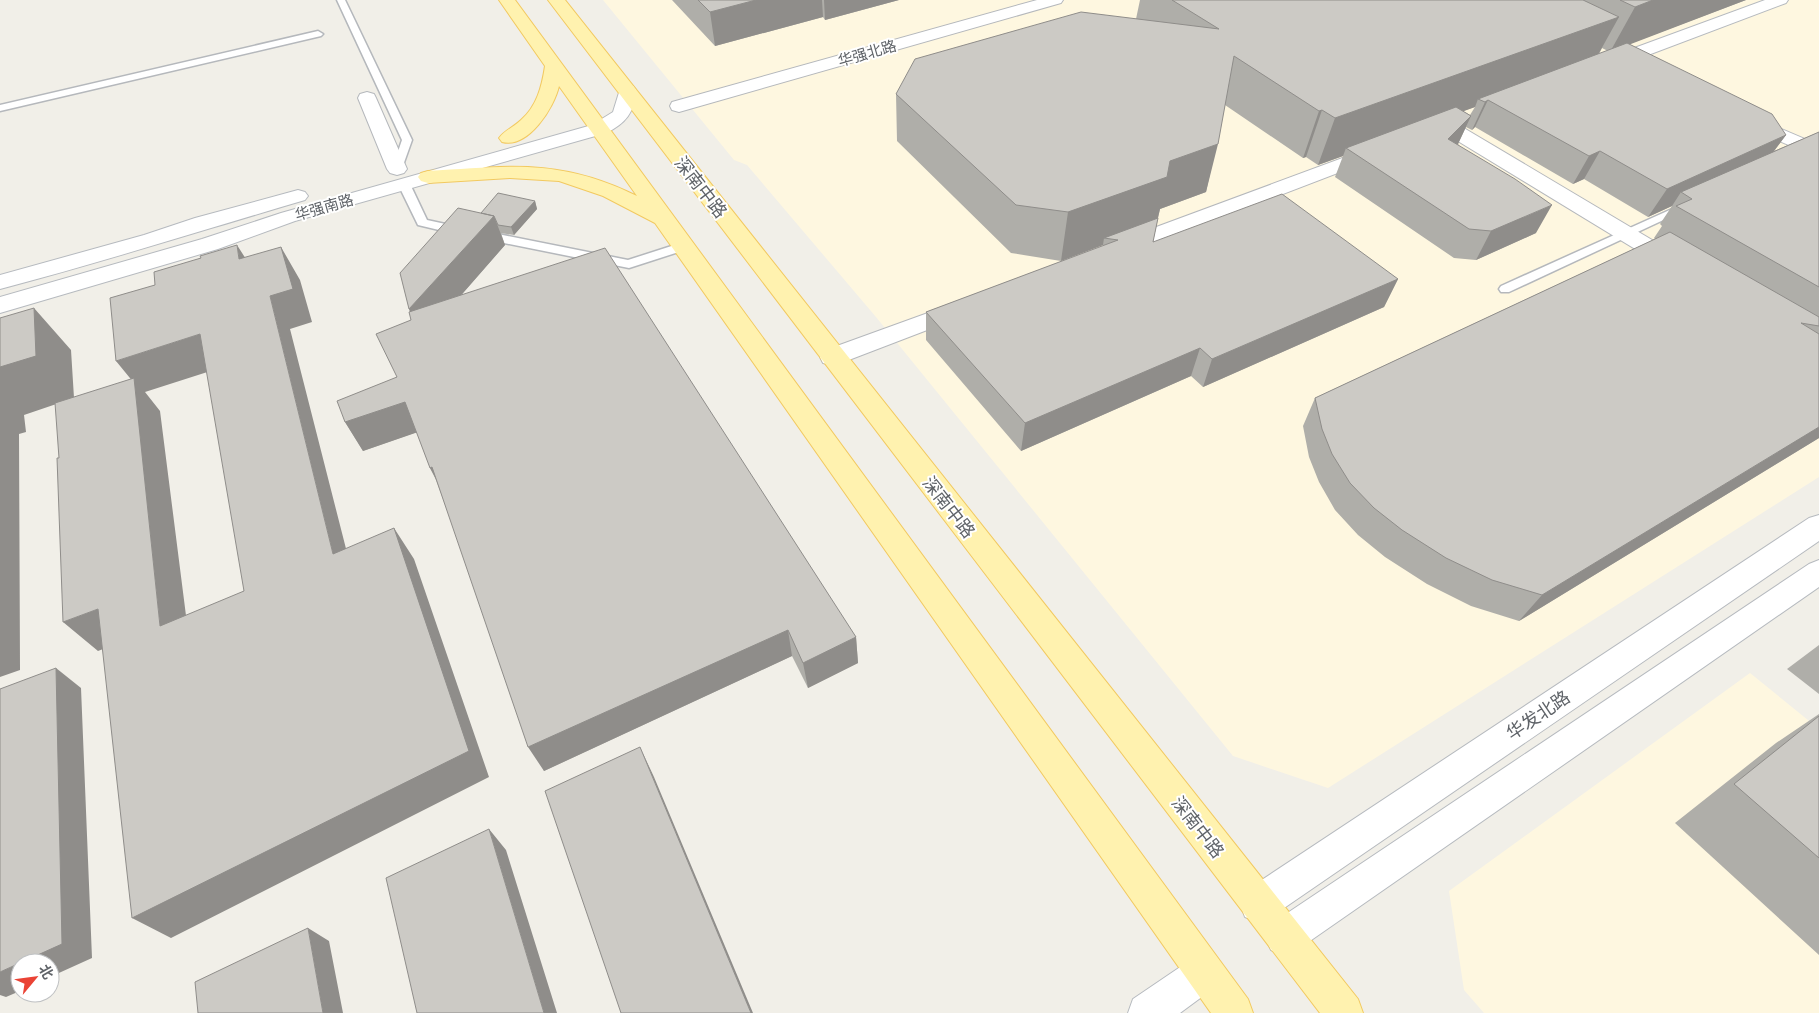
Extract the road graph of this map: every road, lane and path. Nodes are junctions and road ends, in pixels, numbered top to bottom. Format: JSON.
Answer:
{"nodes":[{"id":1,"x":341,"y":0,"type":"edge"},
{"id":2,"x":507,"y":0,"type":"edge"},
{"id":3,"x":556,"y":0,"type":"edge"},
{"id":4,"x":1055,"y":0,"type":"edge"},
{"id":5,"x":1780,"y":0,"type":"edge"},
{"id":6,"x":318,"y":34,"type":"dead end"},
{"id":7,"x":554,"y":66,"type":"junction"},
{"id":8,"x":1640,"y":74,"type":"edge"},
{"id":9,"x":627,"y":90,"type":"junction"},
{"id":10,"x":367,"y":98,"type":"dead end"},
{"id":11,"x":679,"y":106,"type":"dead end"},
{"id":12,"x":0,"y":108,"type":"edge"},
{"id":13,"x":1473,"y":115,"type":"edge"},
{"id":14,"x":1739,"y":117,"type":"edge"},
{"id":15,"x":598,"y":129,"type":"junction"},
{"id":16,"x":1390,"y":146,"type":"edge"},
{"id":17,"x":1816,"y":148,"type":"edge"},
{"id":18,"x":1793,"y":156,"type":"edge"},
{"id":19,"x":400,"y":176,"type":"junction"},
{"id":20,"x":428,"y":177,"type":"junction"},
{"id":21,"x":1696,"y":201,"type":"edge"},
{"id":22,"x":665,"y":222,"type":"junction"},
{"id":23,"x":1626,"y":233,"type":"junction"},
{"id":24,"x":684,"y":246,"type":"junction"},
{"id":25,"x":1105,"y":254,"type":"edge"},
{"id":26,"x":1693,"y":274,"type":"edge"},
{"id":27,"x":0,"y":282,"type":"edge"},
{"id":28,"x":1505,"y":289,"type":"dead end"},
{"id":29,"x":976,"y":303,"type":"edge"},
{"id":30,"x":0,"y":305,"type":"edge"},
{"id":31,"x":832,"y":357,"type":"junction"},
{"id":32,"x":1819,"y":526,"type":"edge"},
{"id":33,"x":1819,"y":572,"type":"edge"},
{"id":34,"x":1258,"y":904,"type":"junction"},
{"id":35,"x":1284,"y":937,"type":"junction"},
{"id":36,"x":1205,"y":972,"type":"junction"},
{"id":37,"x":1147,"y":1013,"type":"edge"},
{"id":38,"x":1234,"y":1013,"type":"edge"},
{"id":39,"x":1344,"y":1013,"type":"edge"}],
"edges":[{"from":1,"to":19,"type":"lane"},
{"from":2,"to":7,"type":"main road"},
{"from":3,"to":9,"type":"main road","name":"深南中路"},
{"from":4,"to":11,"type":"main road","name":"华强北路"},
{"from":5,"to":8,"type":"main road"},
{"from":6,"to":12,"type":"lane"},
{"from":7,"to":15,"type":"main road"},
{"from":7,"to":19,"type":"main road","name":"华强南路"},
{"from":9,"to":15,"type":"main road","name":"华强南路"},
{"from":9,"to":31,"type":"main road","name":"深南中路"},
{"from":10,"to":19,"type":"main road"},
{"from":13,"to":23,"type":"main road"},
{"from":14,"to":17,"type":"main road"},
{"from":15,"to":20,"type":"main road","name":"华强南路"},
{"from":15,"to":22,"type":"main road"},
{"from":16,"to":25,"type":"main road"},
{"from":17,"to":18,"type":"lane"},
{"from":19,"to":20,"type":"main road","name":"华强南路"},
{"from":19,"to":24,"type":"lane"},
{"from":19,"to":27,"type":"main road","name":"华强南路"},
{"from":19,"to":30,"type":"main road","name":"华强南路"},
{"from":20,"to":22,"type":"main road"},
{"from":21,"to":23,"type":"lane"},
{"from":22,"to":24,"type":"main road"},
{"from":23,"to":26,"type":"main road"},
{"from":23,"to":28,"type":"lane"},
{"from":24,"to":36,"type":"main road"},
{"from":29,"to":31,"type":"main road"},
{"from":31,"to":34,"type":"main road","name":"深南中路"},
{"from":32,"to":34,"type":"main road","name":"华发北路"},
{"from":33,"to":35,"type":"main road"},
{"from":34,"to":35,"type":"main road","name":"深南中路"},
{"from":35,"to":39,"type":"main road","name":"深南中路"},
{"from":36,"to":37,"type":"main road"},
{"from":36,"to":38,"type":"main road"}]}
